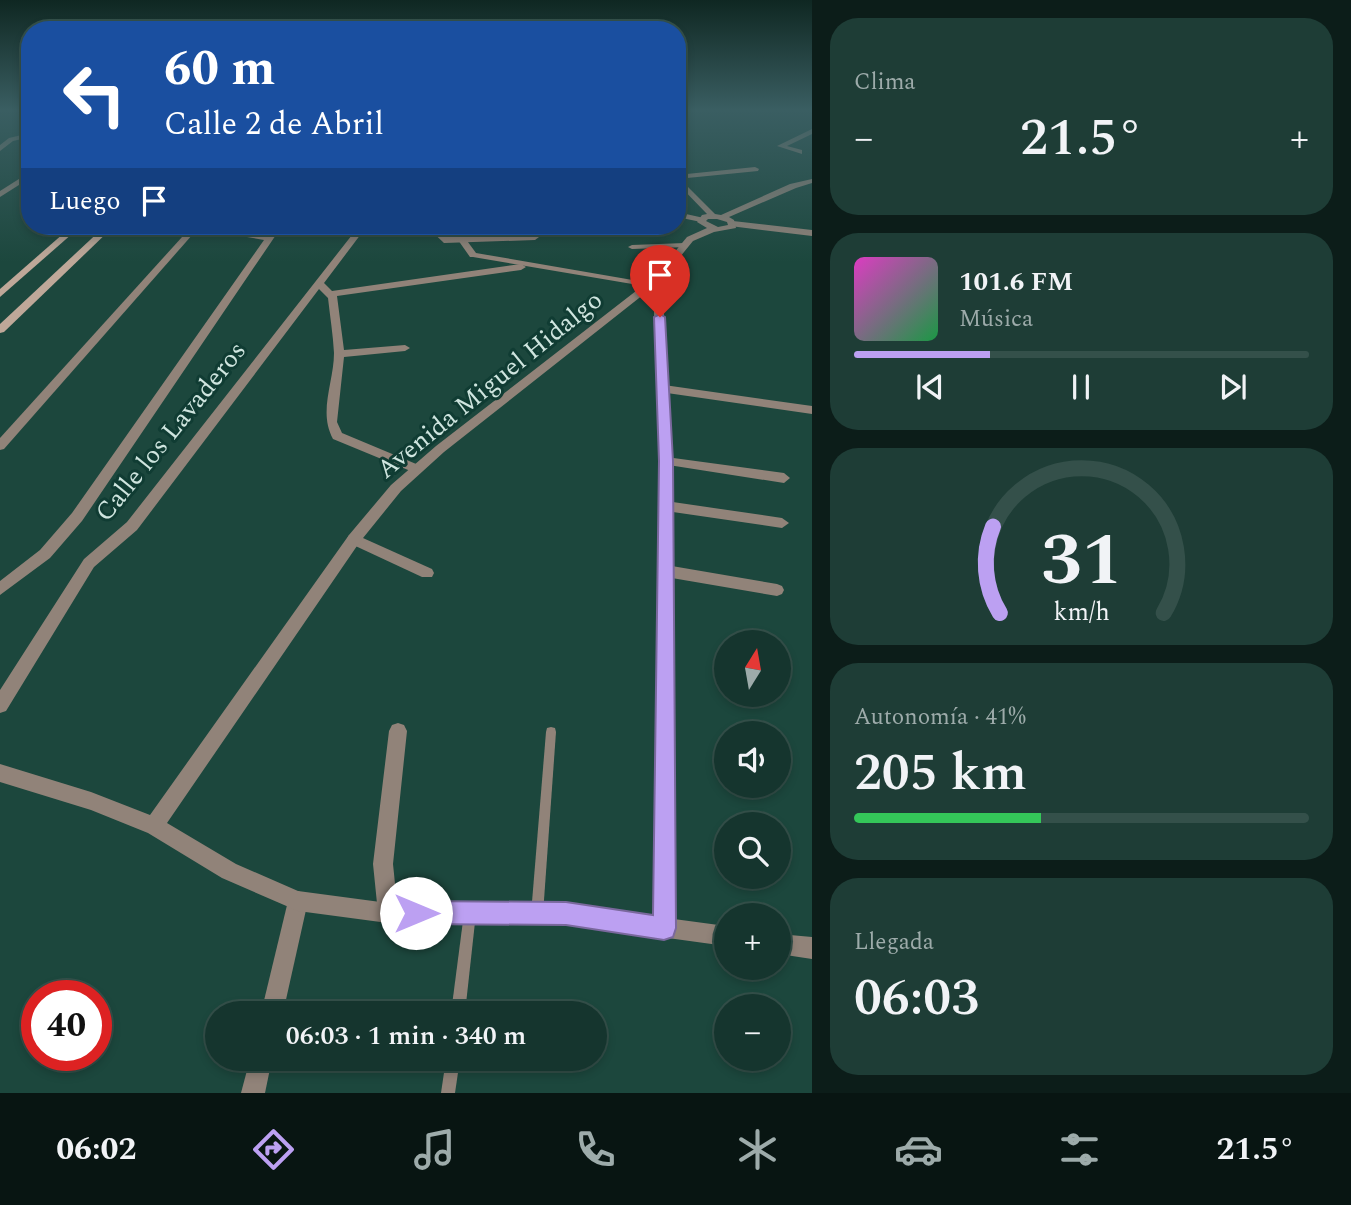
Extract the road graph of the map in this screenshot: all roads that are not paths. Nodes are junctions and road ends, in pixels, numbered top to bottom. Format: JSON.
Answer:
{"nodes":[{"id":1,"x":755,"y":169,"type":"dead end"},
{"id":2,"x":686,"y":176,"type":"edge"},
{"id":3,"x":21,"y":180,"type":"edge"},
{"id":4,"x":812,"y":181,"type":"edge"},
{"id":5,"x":686,"y":185,"type":"edge"},
{"id":6,"x":13,"y":186,"type":"junction"},
{"id":7,"x":21,"y":186,"type":"edge"},
{"id":8,"x":0,"y":195,"type":"edge"},
{"id":9,"x":686,"y":218,"type":"edge"},
{"id":10,"x":725,"y":218,"type":"junction"},
{"id":11,"x":705,"y":227,"type":"junction"},
{"id":12,"x":812,"y":233,"type":"edge"},
{"id":13,"x":67,"y":235,"type":"edge"},
{"id":14,"x":100,"y":235,"type":"edge"},
{"id":15,"x":187,"y":235,"type":"edge"},
{"id":16,"x":251,"y":235,"type":"edge"},
{"id":17,"x":272,"y":235,"type":"edge"},
{"id":18,"x":356,"y":235,"type":"edge"},
{"id":19,"x":439,"y":235,"type":"edge"},
{"id":20,"x":535,"y":237,"type":"dead end"},
{"id":21,"x":270,"y":238,"type":"junction"},
{"id":22,"x":461,"y":240,"type":"junction"},
{"id":23,"x":685,"y":245,"type":"junction"},
{"id":24,"x":632,"y":247,"type":"dead end"},
{"id":25,"x":521,"y":267,"type":"dead end"},
{"id":26,"x":319,"y":284,"type":"junction"},
{"id":27,"x":652,"y":287,"type":"junction"},
{"id":28,"x":0,"y":294,"type":"edge"},
{"id":29,"x":332,"y":294,"type":"junction"},
{"id":30,"x":0,"y":330,"type":"edge"},
{"id":31,"x":405,"y":348,"type":"dead end"},
{"id":32,"x":339,"y":354,"type":"junction"},
{"id":33,"x":664,"y":389,"type":"junction"},
{"id":34,"x":812,"y":410,"type":"edge"},
{"id":35,"x":0,"y":446,"type":"edge"},
{"id":36,"x":666,"y":461,"type":"junction"},
{"id":37,"x":417,"y":469,"type":"junction"},
{"id":38,"x":784,"y":478,"type":"dead end"},
{"id":39,"x":666,"y":506,"type":"junction"},
{"id":40,"x":782,"y":523,"type":"dead end"},
{"id":41,"x":354,"y":539,"type":"junction"},
{"id":42,"x":666,"y":571,"type":"junction"},
{"id":43,"x":427,"y":573,"type":"dead end"},
{"id":44,"x":0,"y":589,"type":"edge"},
{"id":45,"x":778,"y":590,"type":"dead end"},
{"id":46,"x":0,"y":705,"type":"edge"},
{"id":47,"x":398,"y":731,"type":"dead end"},
{"id":48,"x":551,"y":732,"type":"dead end"},
{"id":49,"x":0,"y":773,"type":"edge"},
{"id":50,"x":154,"y":825,"type":"junction"},
{"id":51,"x":298,"y":901,"type":"junction"},
{"id":52,"x":388,"y":913,"type":"junction"},
{"id":53,"x":470,"y":913,"type":"junction"},
{"id":54,"x":537,"y":914,"type":"junction"},
{"id":55,"x":664,"y":928,"type":"junction"},
{"id":56,"x":714,"y":934,"type":"edge"},
{"id":57,"x":791,"y":945,"type":"edge"},
{"id":58,"x":812,"y":948,"type":"edge"},
{"id":59,"x":275,"y":1001,"type":"edge"},
{"id":60,"x":459,"y":1001,"type":"edge"},
{"id":61,"x":258,"y":1071,"type":"edge"},
{"id":62,"x":452,"y":1071,"type":"edge"},
{"id":63,"x":253,"y":1093,"type":"edge"},
{"id":64,"x":449,"y":1093,"type":"edge"}],
"edges":[{"from":1,"to":2,"type":"street"},
{"from":3,"to":6,"type":"street"},
{"from":4,"to":10,"type":"street"},
{"from":5,"to":10,"type":"street"},
{"from":6,"to":7,"type":"street"},
{"from":6,"to":8,"type":"street"},
{"from":9,"to":11,"type":"street"},
{"from":10,"to":11,"type":"street"},
{"from":10,"to":11,"type":"street"},
{"from":10,"to":12,"type":"street"},
{"from":11,"to":23,"type":"street","name":"Avenida Miguel Hidalgo"},
{"from":13,"to":28,"type":"main road"},
{"from":14,"to":30,"type":"main road"},
{"from":15,"to":35,"type":"street"},
{"from":16,"to":21,"type":"street"},
{"from":17,"to":21,"type":"street"},
{"from":18,"to":26,"type":"street","name":"Calle los Lavaderos"},
{"from":19,"to":22,"type":"street"},
{"from":20,"to":22,"type":"street"},
{"from":21,"to":44,"type":"street"},
{"from":22,"to":27,"type":"street"},
{"from":23,"to":24,"type":"street"},
{"from":23,"to":27,"type":"street","name":"Avenida Miguel Hidalgo"},
{"from":25,"to":29,"type":"street"},
{"from":26,"to":29,"type":"street"},
{"from":26,"to":46,"type":"street","name":"Calle los Lavaderos"},
{"from":27,"to":33,"type":"street"},
{"from":27,"to":37,"type":"street","name":"Avenida Miguel Hidalgo"},
{"from":29,"to":32,"type":"street"},
{"from":31,"to":32,"type":"street"},
{"from":32,"to":37,"type":"street"},
{"from":33,"to":34,"type":"street"},
{"from":33,"to":36,"type":"street"},
{"from":36,"to":38,"type":"street"},
{"from":36,"to":39,"type":"street"},
{"from":37,"to":41,"type":"street","name":"Avenida Miguel Hidalgo"},
{"from":39,"to":40,"type":"street"},
{"from":39,"to":42,"type":"street"},
{"from":41,"to":43,"type":"street"},
{"from":41,"to":50,"type":"street","name":"Avenida Miguel Hidalgo"},
{"from":42,"to":45,"type":"street"},
{"from":42,"to":55,"type":"street"},
{"from":47,"to":52,"type":"street"},
{"from":48,"to":54,"type":"lane"},
{"from":49,"to":50,"type":"street"},
{"from":50,"to":51,"type":"street"},
{"from":51,"to":52,"type":"street"},
{"from":51,"to":59,"type":"street"},
{"from":52,"to":53,"type":"street"},
{"from":53,"to":54,"type":"street"},
{"from":53,"to":60,"type":"lane"},
{"from":54,"to":55,"type":"street"},
{"from":55,"to":56,"type":"street"},
{"from":57,"to":58,"type":"street"},
{"from":61,"to":63,"type":"street"},
{"from":62,"to":64,"type":"lane"}]}
